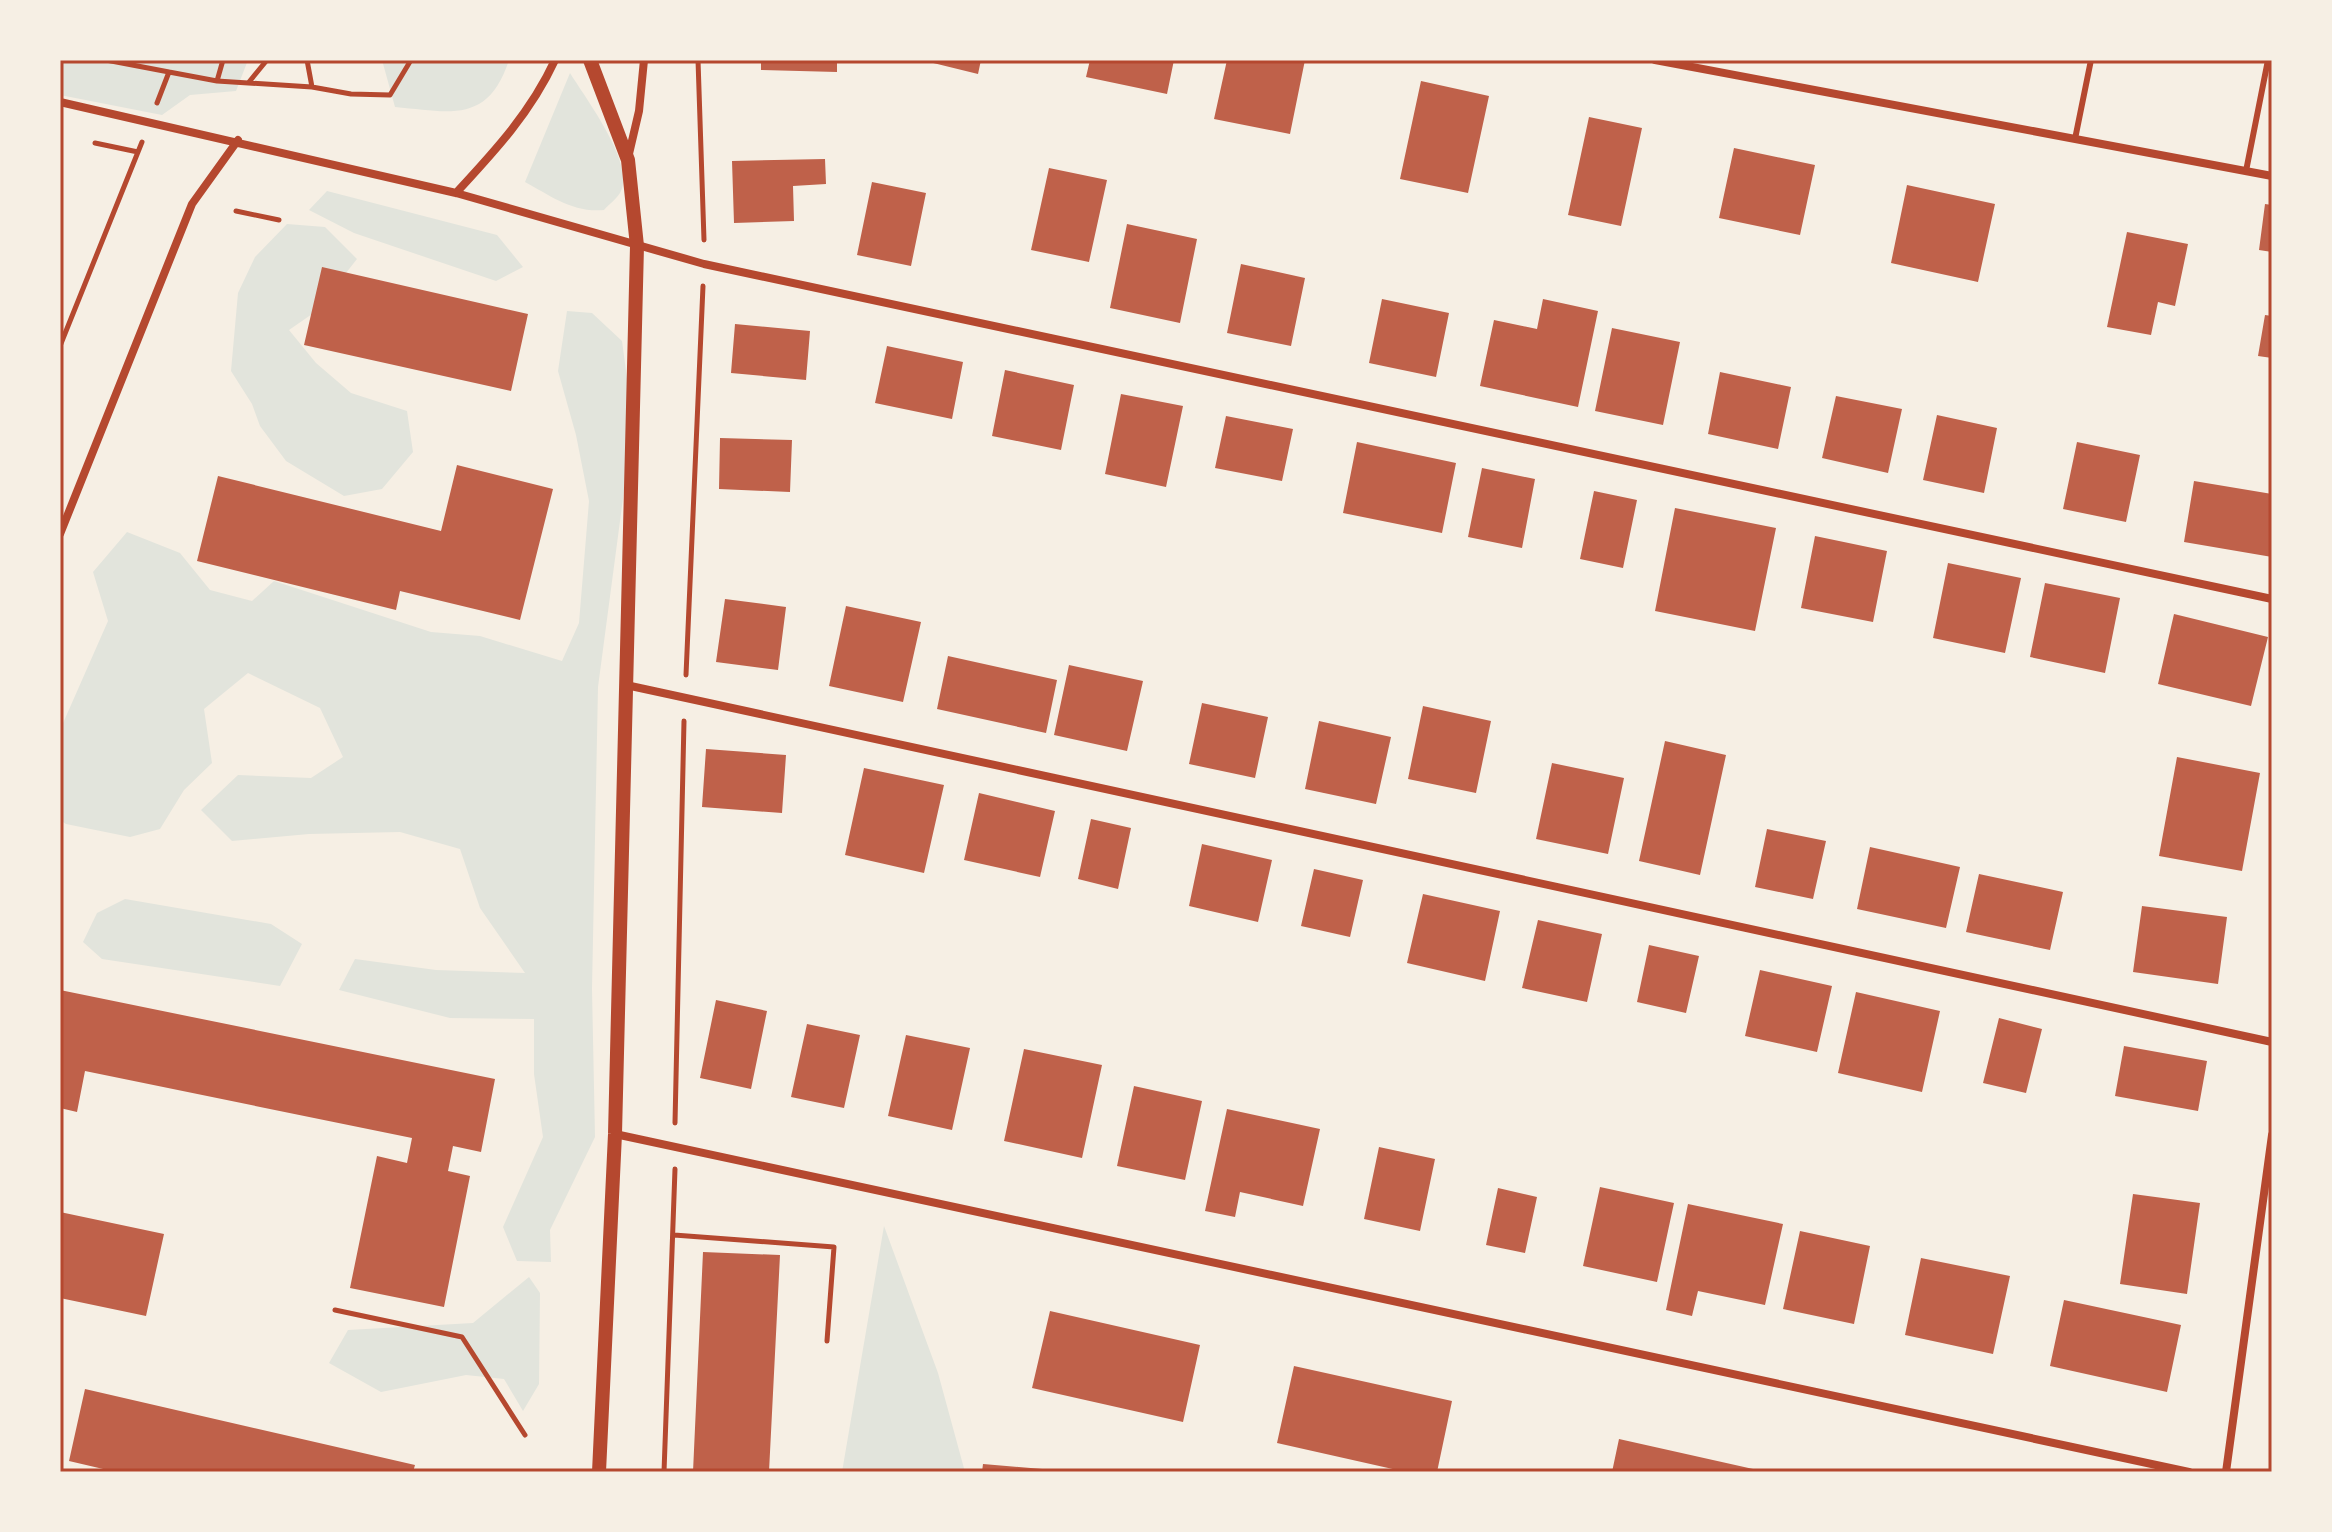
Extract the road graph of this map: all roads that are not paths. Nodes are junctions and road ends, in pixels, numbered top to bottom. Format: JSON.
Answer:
{"nodes":[{"id":1,"x":555,"y":60,"type":"edge"},
{"id":2,"x":590,"y":60,"type":"edge"},
{"id":3,"x":644,"y":60,"type":"edge"},
{"id":4,"x":1655,"y":60,"type":"edge"},
{"id":5,"x":2091,"y":60,"type":"edge"},
{"id":6,"x":2268,"y":60,"type":"edge"},
{"id":7,"x":60,"y":102,"type":"edge"},
{"id":8,"x":2075,"y":139,"type":"junction"},
{"id":9,"x":238,"y":140,"type":"junction"},
{"id":10,"x":628,"y":160,"type":"junction"},
{"id":11,"x":2246,"y":171,"type":"junction"},
{"id":12,"x":2272,"y":176,"type":"edge"},
{"id":13,"x":456,"y":193,"type":"junction"},
{"id":14,"x":637,"y":246,"type":"junction"},
{"id":15,"x":60,"y":534,"type":"edge"},
{"id":16,"x":2272,"y":599,"type":"edge"},
{"id":17,"x":626,"y":685,"type":"junction"},
{"id":18,"x":2272,"y":1042,"type":"edge"},
{"id":19,"x":615,"y":1134,"type":"junction"},
{"id":20,"x":2272,"y":1135,"type":"edge"},
{"id":21,"x":599,"y":1472,"type":"edge"},
{"id":22,"x":2189,"y":1472,"type":"edge"},
{"id":23,"x":2226,"y":1472,"type":"edge"}],
"edges":[{"from":1,"to":13,"type":"street"},
{"from":2,"to":10,"type":"street"},
{"from":3,"to":10,"type":"street"},
{"from":4,"to":8,"type":"street"},
{"from":5,"to":8,"type":"lane"},
{"from":6,"to":11,"type":"lane"},
{"from":7,"to":9,"type":"street"},
{"from":8,"to":11,"type":"street"},
{"from":9,"to":13,"type":"street"},
{"from":9,"to":15,"type":"street"},
{"from":10,"to":14,"type":"street"},
{"from":11,"to":12,"type":"street"},
{"from":13,"to":14,"type":"street"},
{"from":14,"to":16,"type":"street"},
{"from":14,"to":17,"type":"street"},
{"from":17,"to":18,"type":"street"},
{"from":17,"to":19,"type":"street"},
{"from":19,"to":21,"type":"street"},
{"from":19,"to":22,"type":"street"},
{"from":20,"to":23,"type":"street"}]}
